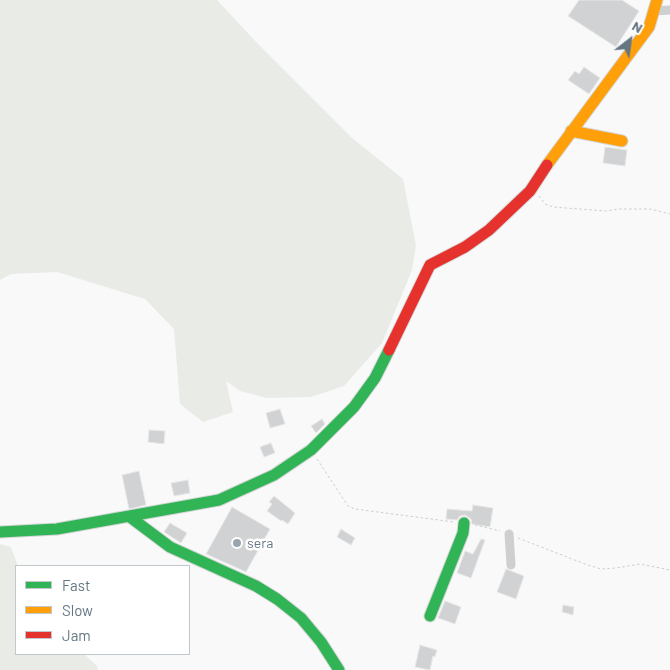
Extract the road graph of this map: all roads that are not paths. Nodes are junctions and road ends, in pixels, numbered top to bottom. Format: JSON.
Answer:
{"nodes":[{"id":1,"x":656,"y":5,"type":"edge"},
{"id":2,"x":670,"y":10,"type":"edge"},
{"id":3,"x":571,"y":131,"type":"junction"},
{"id":4,"x":622,"y":141,"type":"dead end"},
{"id":5,"x":130,"y":517,"type":"junction"},
{"id":6,"x":464,"y":523,"type":"road end"},
{"id":7,"x":0,"y":532,"type":"edge"},
{"id":8,"x":508,"y":534,"type":"road end"},
{"id":9,"x":511,"y":565,"type":"dead end"},
{"id":10,"x":430,"y":616,"type":"dead end"},
{"id":11,"x":340,"y":670,"type":"edge"}],
"edges":[{"from":1,"to":2,"type":"street"},
{"from":1,"to":3,"type":"street"},
{"from":3,"to":4,"type":"street"},
{"from":3,"to":5,"type":"street"},
{"from":5,"to":7,"type":"street"},
{"from":5,"to":11,"type":"street"},
{"from":6,"to":10,"type":"street"},
{"from":8,"to":9,"type":"street"}]}
